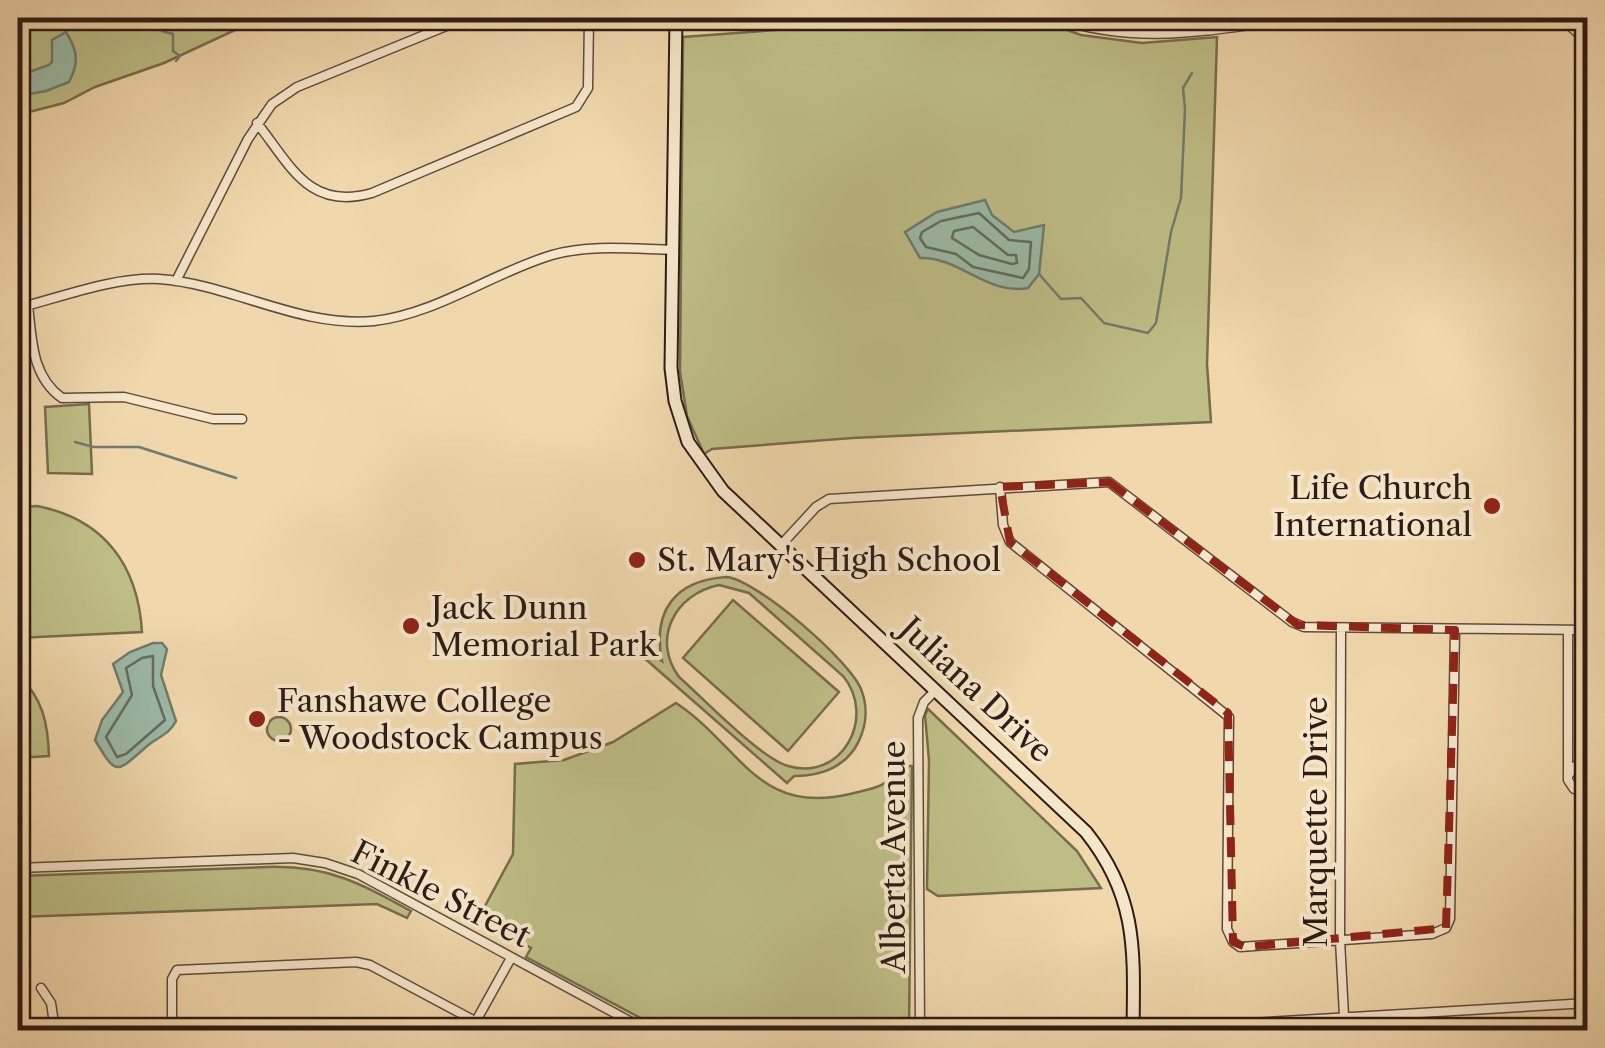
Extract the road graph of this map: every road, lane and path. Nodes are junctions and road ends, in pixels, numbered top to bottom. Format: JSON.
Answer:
{"nodes":[{"id":1,"x":466,"y":18,"type":"edge"},
{"id":2,"x":589,"y":18,"type":"edge"},
{"id":3,"x":676,"y":18,"type":"edge"},
{"id":4,"x":1054,"y":18,"type":"edge"},
{"id":5,"x":1303,"y":18,"type":"edge"},
{"id":6,"x":1561,"y":18,"type":"edge"},
{"id":7,"x":1588,"y":42,"type":"edge"},
{"id":8,"x":257,"y":123,"type":"junction"},
{"id":9,"x":672,"y":250,"type":"junction"},
{"id":10,"x":176,"y":281,"type":"junction"},
{"id":11,"x":28,"y":305,"type":"junction"},
{"id":12,"x":18,"y":308,"type":"edge"},
{"id":13,"x":242,"y":419,"type":"dead end"},
{"id":14,"x":1000,"y":487,"type":"junction"},
{"id":15,"x":781,"y":545,"type":"junction"},
{"id":16,"x":1342,"y":628,"type":"junction"},
{"id":17,"x":1455,"y":630,"type":"junction"},
{"id":18,"x":1568,"y":630,"type":"junction"},
{"id":19,"x":1588,"y":630,"type":"edge"},
{"id":20,"x":936,"y":690,"type":"junction"},
{"id":21,"x":1588,"y":768,"type":"edge"},
{"id":22,"x":1568,"y":776,"type":"junction"},
{"id":23,"x":1588,"y":788,"type":"edge"},
{"id":24,"x":18,"y":868,"type":"edge"},
{"id":25,"x":1340,"y":940,"type":"junction"},
{"id":26,"x":511,"y":958,"type":"junction"},
{"id":27,"x":41,"y":988,"type":"dead end"},
{"id":28,"x":1588,"y":1003,"type":"edge"},
{"id":29,"x":1344,"y":1016,"type":"junction"},
{"id":30,"x":476,"y":1020,"type":"junction"},
{"id":31,"x":55,"y":1030,"type":"edge"},
{"id":32,"x":172,"y":1030,"type":"edge"},
{"id":33,"x":471,"y":1030,"type":"edge"},
{"id":34,"x":646,"y":1030,"type":"edge"},
{"id":35,"x":920,"y":1030,"type":"edge"},
{"id":36,"x":1132,"y":1030,"type":"edge"}],
"edges":[{"from":1,"to":8,"type":"street"},
{"from":2,"to":8,"type":"street"},
{"from":3,"to":9,"type":"street","name":"Juliana Drive"},
{"from":4,"to":5,"type":"street"},
{"from":6,"to":7,"type":"street"},
{"from":8,"to":10,"type":"street"},
{"from":9,"to":10,"type":"street"},
{"from":9,"to":15,"type":"street","name":"Juliana Drive"},
{"from":10,"to":11,"type":"street"},
{"from":11,"to":12,"type":"street"},
{"from":11,"to":13,"type":"street"},
{"from":14,"to":15,"type":"street"},
{"from":14,"to":16,"type":"street"},
{"from":14,"to":25,"type":"street"},
{"from":15,"to":20,"type":"street","name":"Juliana Drive"},
{"from":16,"to":17,"type":"street"},
{"from":16,"to":25,"type":"street","name":"Marquette Drive"},
{"from":17,"to":18,"type":"street"},
{"from":17,"to":25,"type":"street"},
{"from":18,"to":19,"type":"street"},
{"from":18,"to":22,"type":"street"},
{"from":20,"to":35,"type":"street","name":"Alberta Avenue"},
{"from":20,"to":36,"type":"street","name":"Juliana Drive"},
{"from":21,"to":22,"type":"street"},
{"from":22,"to":23,"type":"street"},
{"from":24,"to":26,"type":"street","name":"Finkle Street"},
{"from":25,"to":29,"type":"street","name":"Marquette Drive"},
{"from":26,"to":30,"type":"street"},
{"from":26,"to":34,"type":"street","name":"Finkle Street"},
{"from":27,"to":31,"type":"street"},
{"from":28,"to":29,"type":"street"},
{"from":29,"to":36,"type":"street"},
{"from":30,"to":32,"type":"street"},
{"from":30,"to":33,"type":"street"}]}
